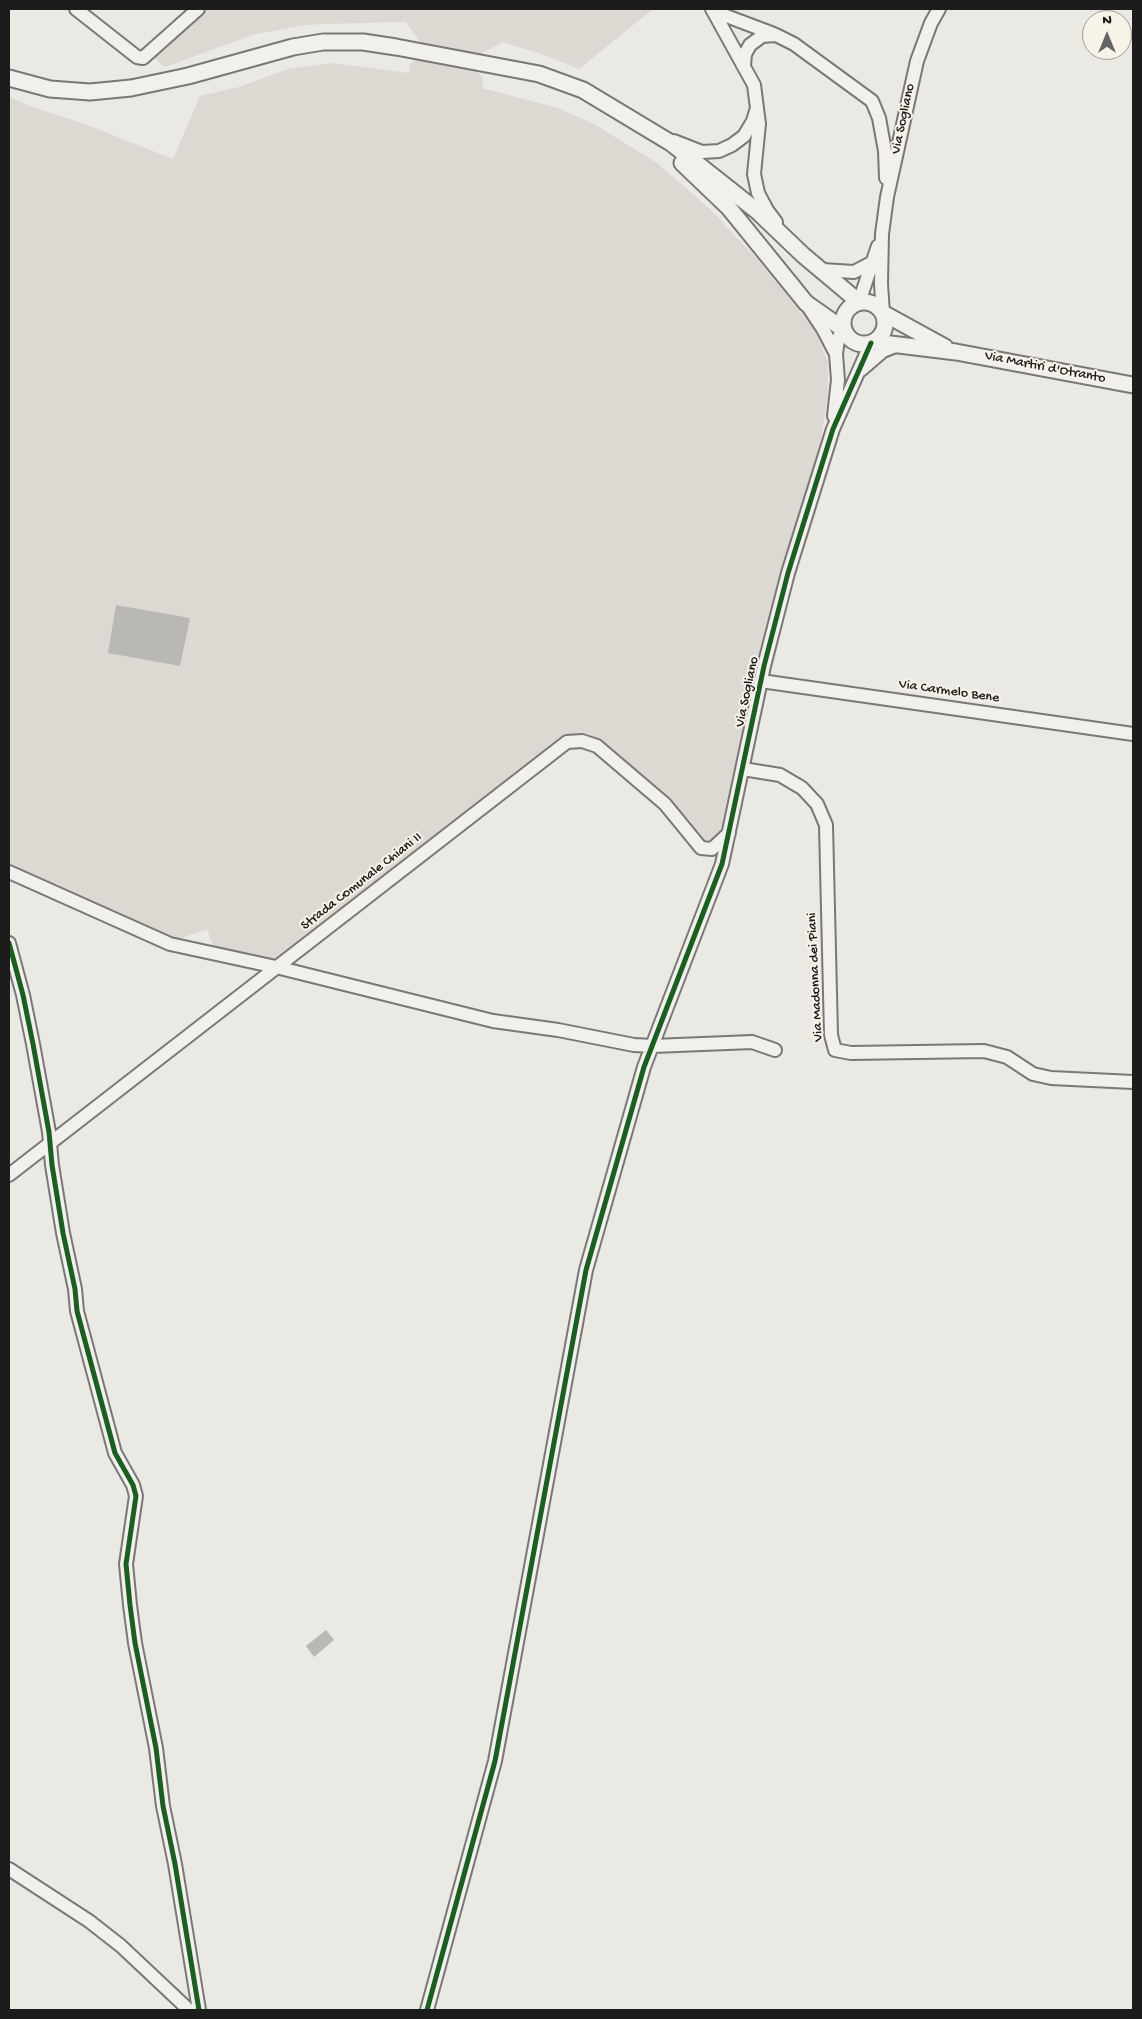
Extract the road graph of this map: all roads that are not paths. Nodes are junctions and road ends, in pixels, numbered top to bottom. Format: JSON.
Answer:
{"nodes":[{"id":1,"x":76,"y":9,"type":"edge"},
{"id":2,"x":939,"y":9,"type":"edge"},
{"id":3,"x":713,"y":10,"type":"edge"},
{"id":4,"x":190,"y":11,"type":"edge"},
{"id":5,"x":776,"y":36,"type":"junction"},
{"id":6,"x":744,"y":66,"type":"junction"},
{"id":7,"x":9,"y":78,"type":"edge"},
{"id":8,"x":757,"y":106,"type":"junction"},
{"id":9,"x":631,"y":120,"type":"junction"},
{"id":10,"x":647,"y":129,"type":"junction"},
{"id":11,"x":887,"y":197,"type":"junction"},
{"id":12,"x":882,"y":234,"type":"junction"},
{"id":13,"x":803,"y":255,"type":"junction"},
{"id":14,"x":872,"y":262,"type":"junction"},
{"id":15,"x":822,"y":270,"type":"junction"},
{"id":16,"x":859,"y":302,"type":"junction"},
{"id":17,"x":806,"y":303,"type":"junction"},
{"id":18,"x":883,"y":313,"type":"junction"},
{"id":19,"x":843,"y":330,"type":"junction"},
{"id":20,"x":872,"y":342,"type":"junction"},
{"id":21,"x":898,"y":345,"type":"junction"},
{"id":22,"x":956,"y":352,"type":"junction"},
{"id":23,"x":836,"y":354,"type":"junction"},
{"id":24,"x":857,"y":373,"type":"junction"},
{"id":25,"x":1133,"y":385,"type":"edge"},
{"id":26,"x":833,"y":429,"type":"junction"},
{"id":27,"x":761,"y":680,"type":"junction"},
{"id":28,"x":1133,"y":734,"type":"edge"},
{"id":29,"x":743,"y":769,"type":"junction"},
{"id":30,"x":730,"y":834,"type":"junction"},
{"id":31,"x":9,"y":872,"type":"edge"},
{"id":32,"x":9,"y":943,"type":"edge"},
{"id":33,"x":276,"y":967,"type":"junction"},
{"id":34,"x":653,"y":1046,"type":"junction"},
{"id":35,"x":775,"y":1050,"type":"dead end"},
{"id":36,"x":1133,"y":1082,"type":"edge"},
{"id":37,"x":50,"y":1144,"type":"junction"},
{"id":38,"x":9,"y":1176,"type":"edge"},
{"id":39,"x":9,"y":1869,"type":"edge"},
{"id":40,"x":189,"y":2010,"type":"edge"},
{"id":41,"x":199,"y":2010,"type":"edge"},
{"id":42,"x":427,"y":2010,"type":"edge"}],
"edges":[{"from":1,"to":4,"type":"street"},
{"from":2,"to":11,"type":"street","name":"Via Sogliano"},
{"from":3,"to":5,"type":"street"},
{"from":3,"to":6,"type":"street"},
{"from":5,"to":6,"type":"street"},
{"from":5,"to":11,"type":"street"},
{"from":6,"to":8,"type":"street"},
{"from":7,"to":9,"type":"main road"},
{"from":8,"to":10,"type":"street"},
{"from":8,"to":13,"type":"street"},
{"from":9,"to":10,"type":"main road"},
{"from":9,"to":17,"type":"main road"},
{"from":10,"to":13,"type":"main road"},
{"from":11,"to":12,"type":"street","name":"Via Sogliano"},
{"from":12,"to":14,"type":"street","name":"Via Sogliano"},
{"from":12,"to":18,"type":"street","name":"Via Sogliano"},
{"from":13,"to":15,"type":"main road"},
{"from":14,"to":15,"type":"street"},
{"from":14,"to":16,"type":"street","name":"Via Sogliano"},
{"from":15,"to":16,"type":"main road"},
{"from":16,"to":18,"type":"main road"},
{"from":16,"to":19,"type":"main road","name":"Via Sogliano"},
{"from":17,"to":19,"type":"main road"},
{"from":17,"to":23,"type":"street"},
{"from":18,"to":20,"type":"main road","name":"Via Sogliano"},
{"from":18,"to":22,"type":"main road","name":"Via Martiri d'Otranto"},
{"from":19,"to":20,"type":"main road"},
{"from":19,"to":23,"type":"street","name":"Via Sogliano"},
{"from":20,"to":21,"type":"main road","name":"Via Martiri d'Otranto"},
{"from":20,"to":24,"type":"street","name":"Via Sogliano"},
{"from":21,"to":22,"type":"main road","name":"Via Martiri d'Otranto"},
{"from":21,"to":24,"type":"street","name":"Via Sogliano"},
{"from":22,"to":25,"type":"main road","name":"Via Martiri d'Otranto"},
{"from":23,"to":26,"type":"street","name":"Via Sogliano"},
{"from":24,"to":26,"type":"street","name":"Via Sogliano"},
{"from":26,"to":27,"type":"street","name":"Via Sogliano"},
{"from":27,"to":28,"type":"street","name":"Via Carmelo Bene"},
{"from":27,"to":29,"type":"street","name":"Via Sogliano"},
{"from":29,"to":30,"type":"street","name":"Via Sogliano"},
{"from":29,"to":36,"type":"street","name":"Via Madonna dei Piani"},
{"from":30,"to":33,"type":"street","name":"Strada Comunale Chiani II"},
{"from":30,"to":34,"type":"street","name":"Via Sogliano"},
{"from":31,"to":33,"type":"street"},
{"from":32,"to":37,"type":"street"},
{"from":33,"to":34,"type":"street"},
{"from":33,"to":37,"type":"street","name":"Strada Comunale Chiani II"},
{"from":34,"to":35,"type":"street"},
{"from":34,"to":42,"type":"street","name":"Via Sogliano"},
{"from":37,"to":38,"type":"street","name":"Strada Comunale Chiani II"},
{"from":37,"to":41,"type":"street"},
{"from":39,"to":40,"type":"street"}]}
